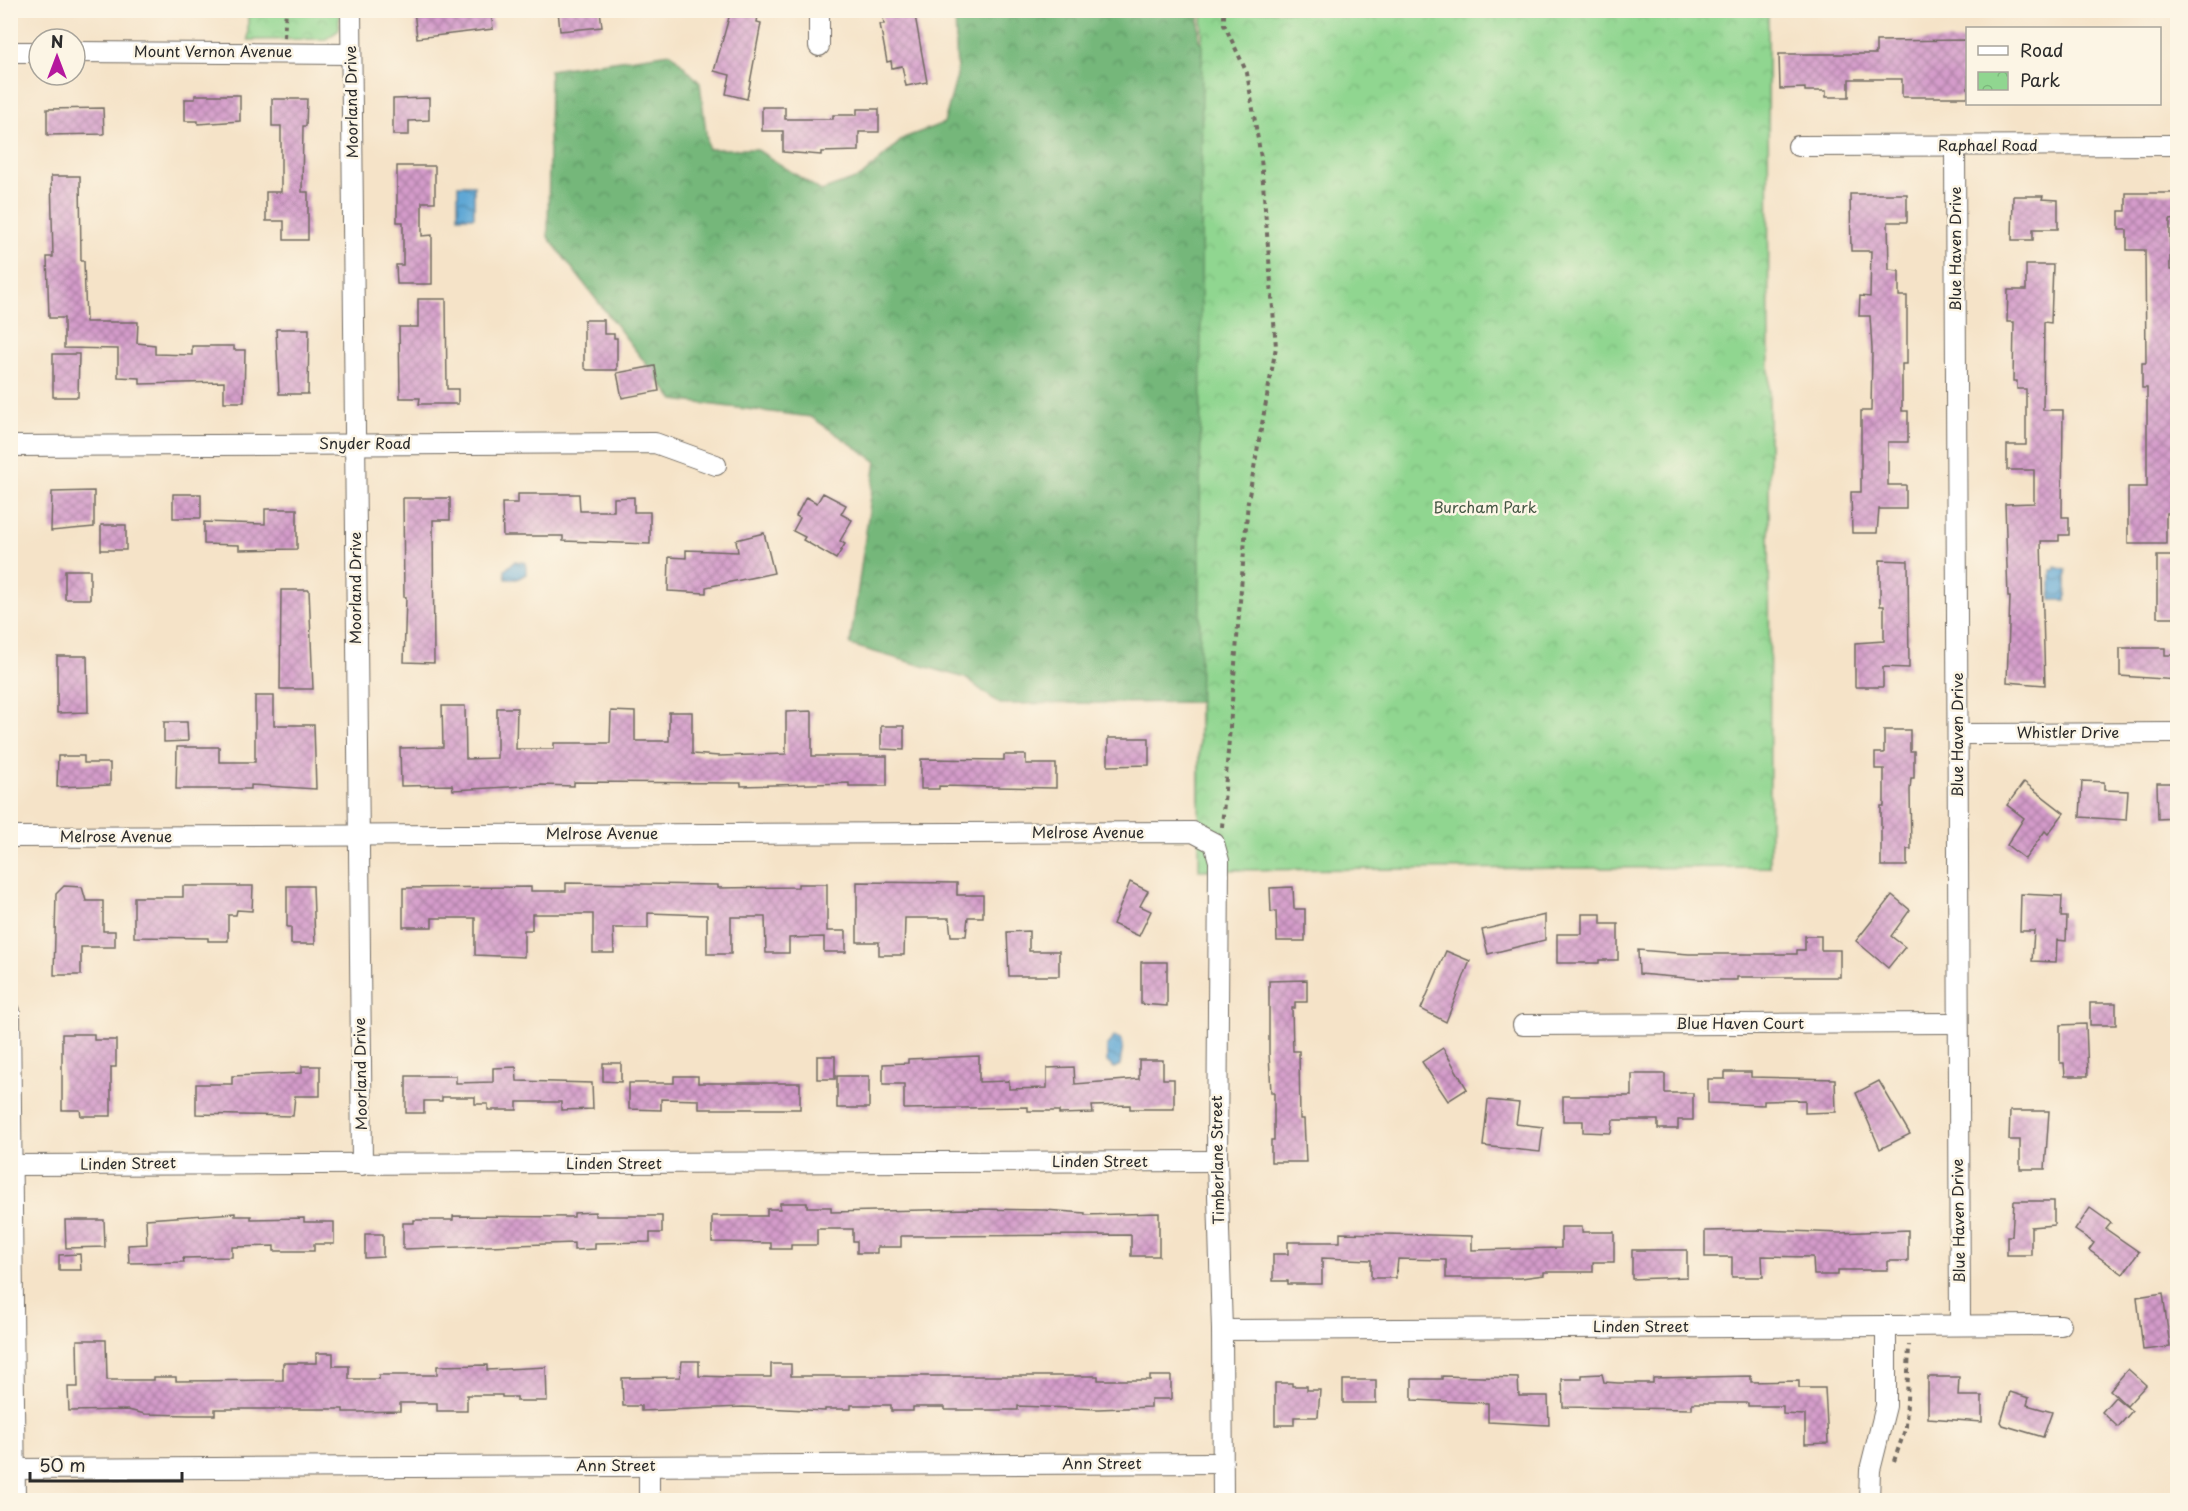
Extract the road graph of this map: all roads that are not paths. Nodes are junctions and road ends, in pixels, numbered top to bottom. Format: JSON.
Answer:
{"nodes":[{"id":1,"x":351,"y":10,"type":"edge"},
{"id":2,"x":819,"y":10,"type":"edge"},
{"id":3,"x":819,"y":46,"type":"dead end"},
{"id":4,"x":10,"y":52,"type":"edge"},
{"id":5,"x":27,"y":52,"type":"edge"},
{"id":6,"x":87,"y":52,"type":"edge"},
{"id":7,"x":351,"y":54,"type":"junction"},
{"id":8,"x":2178,"y":145,"type":"edge"},
{"id":9,"x":1798,"y":146,"type":"dead end"},
{"id":10,"x":1955,"y":146,"type":"junction"},
{"id":11,"x":355,"y":444,"type":"junction"},
{"id":12,"x":10,"y":446,"type":"edge"},
{"id":13,"x":716,"y":465,"type":"dead end"},
{"id":14,"x":2178,"y":733,"type":"edge"},
{"id":15,"x":1959,"y":734,"type":"junction"},
{"id":16,"x":357,"y":835,"type":"junction"},
{"id":17,"x":10,"y":837,"type":"edge"},
{"id":18,"x":1214,"y":843,"type":"joint"},
{"id":19,"x":10,"y":1011,"type":"edge"},
{"id":20,"x":1957,"y":1023,"type":"junction"},
{"id":21,"x":1523,"y":1025,"type":"dead end"},
{"id":22,"x":1217,"y":1161,"type":"junction"},
{"id":23,"x":11,"y":1165,"type":"edge"},
{"id":24,"x":362,"y":1165,"type":"junction"},
{"id":25,"x":1960,"y":1324,"type":"junction"},
{"id":26,"x":2061,"y":1325,"type":"dead end"},
{"id":27,"x":1886,"y":1326,"type":"junction"},
{"id":28,"x":1222,"y":1329,"type":"junction"},
{"id":29,"x":1222,"y":1463,"type":"junction"},
{"id":30,"x":649,"y":1466,"type":"junction"},
{"id":31,"x":13,"y":1469,"type":"edge"},
{"id":32,"x":15,"y":1500,"type":"edge"},
{"id":33,"x":649,"y":1500,"type":"edge"},
{"id":34,"x":1223,"y":1500,"type":"edge"},
{"id":35,"x":1869,"y":1500,"type":"edge"}],
"edges":[{"from":1,"to":7,"type":"street","name":"Moorland Drive"},
{"from":2,"to":3,"type":"street"},
{"from":4,"to":5,"type":"street"},
{"from":6,"to":7,"type":"street","name":"Mount Vernon Avenue"},
{"from":7,"to":11,"type":"street","name":"Moorland Drive"},
{"from":8,"to":10,"type":"street","name":"Raphael Road"},
{"from":9,"to":10,"type":"street","name":"Raphael Road"},
{"from":10,"to":15,"type":"street","name":"Blue Haven Drive"},
{"from":11,"to":12,"type":"street","name":"Snyder Road"},
{"from":11,"to":13,"type":"street","name":"Snyder Road"},
{"from":11,"to":16,"type":"street","name":"Moorland Drive"},
{"from":14,"to":15,"type":"street","name":"Whistler Drive"},
{"from":15,"to":20,"type":"street","name":"Blue Haven Drive"},
{"from":16,"to":17,"type":"street","name":"Melrose Avenue"},
{"from":16,"to":18,"type":"street","name":"Melrose Avenue"},
{"from":16,"to":24,"type":"street","name":"Moorland Drive"},
{"from":18,"to":22,"type":"street","name":"Timberlane Street"},
{"from":19,"to":23,"type":"street"},
{"from":20,"to":21,"type":"street","name":"Blue Haven Court"},
{"from":20,"to":25,"type":"street","name":"Blue Haven Drive"},
{"from":22,"to":24,"type":"street","name":"Linden Street"},
{"from":22,"to":28,"type":"street","name":"Timberlane Street"},
{"from":23,"to":24,"type":"street","name":"Linden Street"},
{"from":23,"to":31,"type":"street"},
{"from":25,"to":26,"type":"street","name":"Linden Street"},
{"from":25,"to":27,"type":"street","name":"Linden Street"},
{"from":27,"to":28,"type":"street","name":"Linden Street"},
{"from":27,"to":35,"type":"street"},
{"from":28,"to":29,"type":"street","name":"Timberlane Street"},
{"from":29,"to":30,"type":"street","name":"Ann Street"},
{"from":29,"to":34,"type":"street","name":"Timberlane Street"},
{"from":30,"to":31,"type":"street","name":"Ann Street"},
{"from":30,"to":33,"type":"street"},
{"from":31,"to":32,"type":"street"}]}
